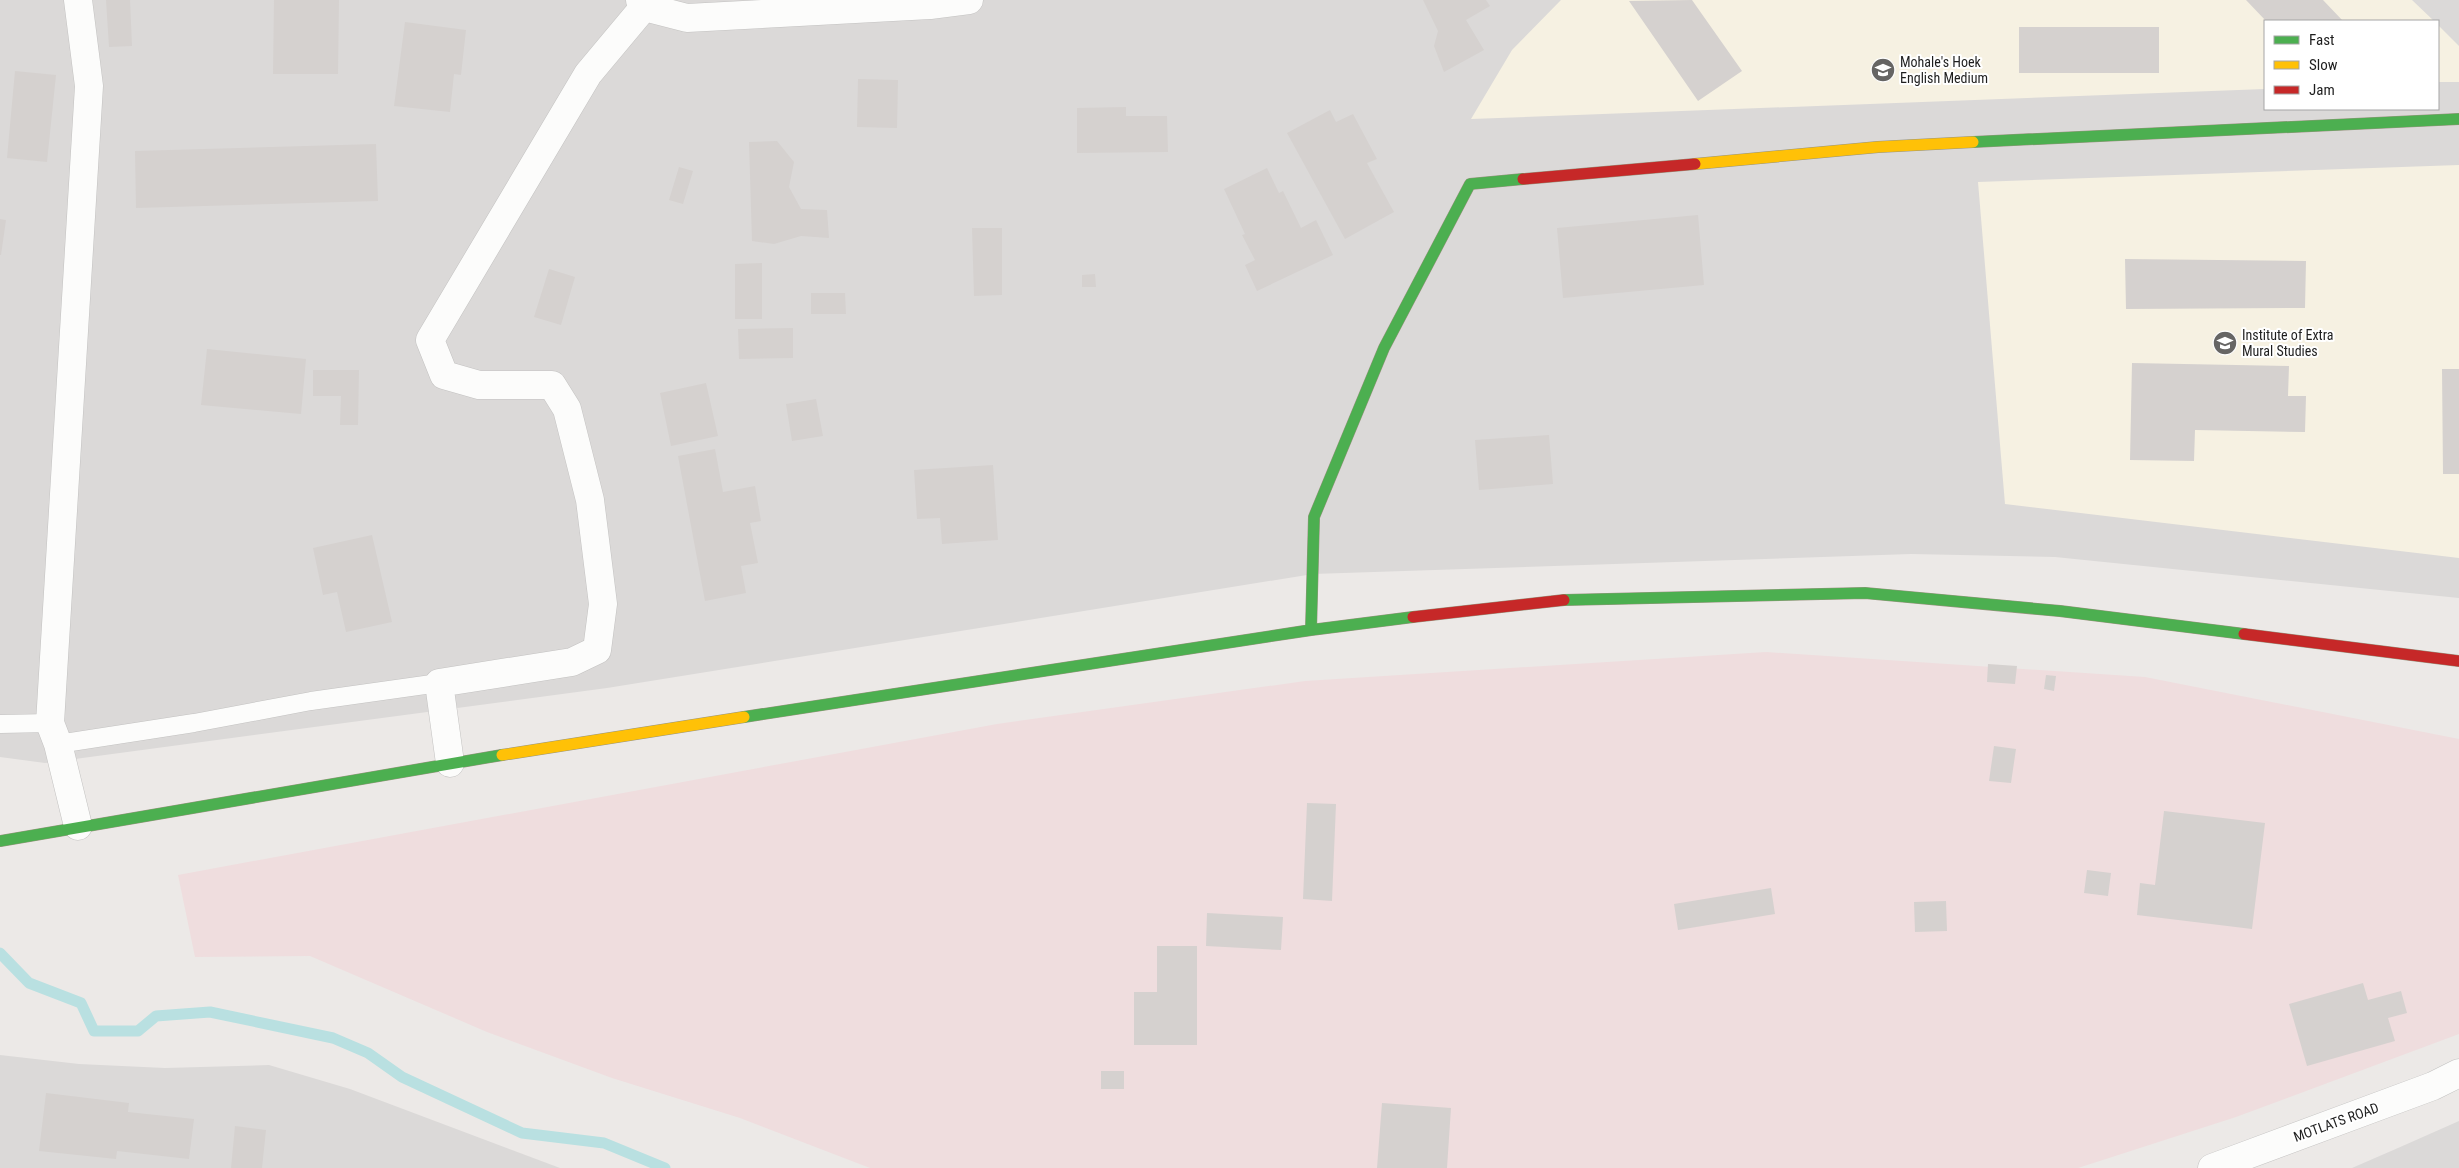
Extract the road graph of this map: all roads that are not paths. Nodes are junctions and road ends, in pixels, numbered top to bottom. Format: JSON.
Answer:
{"nodes":[{"id":1,"x":78,"y":0,"type":"edge"},
{"id":2,"x":969,"y":0,"type":"edge"},
{"id":3,"x":642,"y":4,"type":"edge"},
{"id":4,"x":2459,"y":118,"type":"edge"},
{"id":5,"x":1311,"y":630,"type":"junction"},
{"id":6,"x":2459,"y":661,"type":"edge"},
{"id":7,"x":439,"y":683,"type":"junction"},
{"id":8,"x":0,"y":724,"type":"edge"},
{"id":9,"x":54,"y":734,"type":"junction"},
{"id":10,"x":450,"y":763,"type":"junction"},
{"id":11,"x":78,"y":826,"type":"junction"},
{"id":12,"x":0,"y":841,"type":"edge"},
{"id":13,"x":2459,"y":1073,"type":"edge"},
{"id":14,"x":2212,"y":1168,"type":"edge"}],
"edges":[{"from":1,"to":9,"type":"street"},
{"from":2,"to":3,"type":"street"},
{"from":3,"to":7,"type":"street"},
{"from":4,"to":5,"type":"main road"},
{"from":5,"to":6,"type":"main road"},
{"from":5,"to":10,"type":"main road"},
{"from":7,"to":9,"type":"lane"},
{"from":7,"to":10,"type":"street"},
{"from":8,"to":9,"type":"lane"},
{"from":9,"to":11,"type":"street"},
{"from":10,"to":11,"type":"main road"},
{"from":11,"to":12,"type":"main road"},
{"from":13,"to":14,"type":"street","name":"MOTLATS ROAD"}]}
